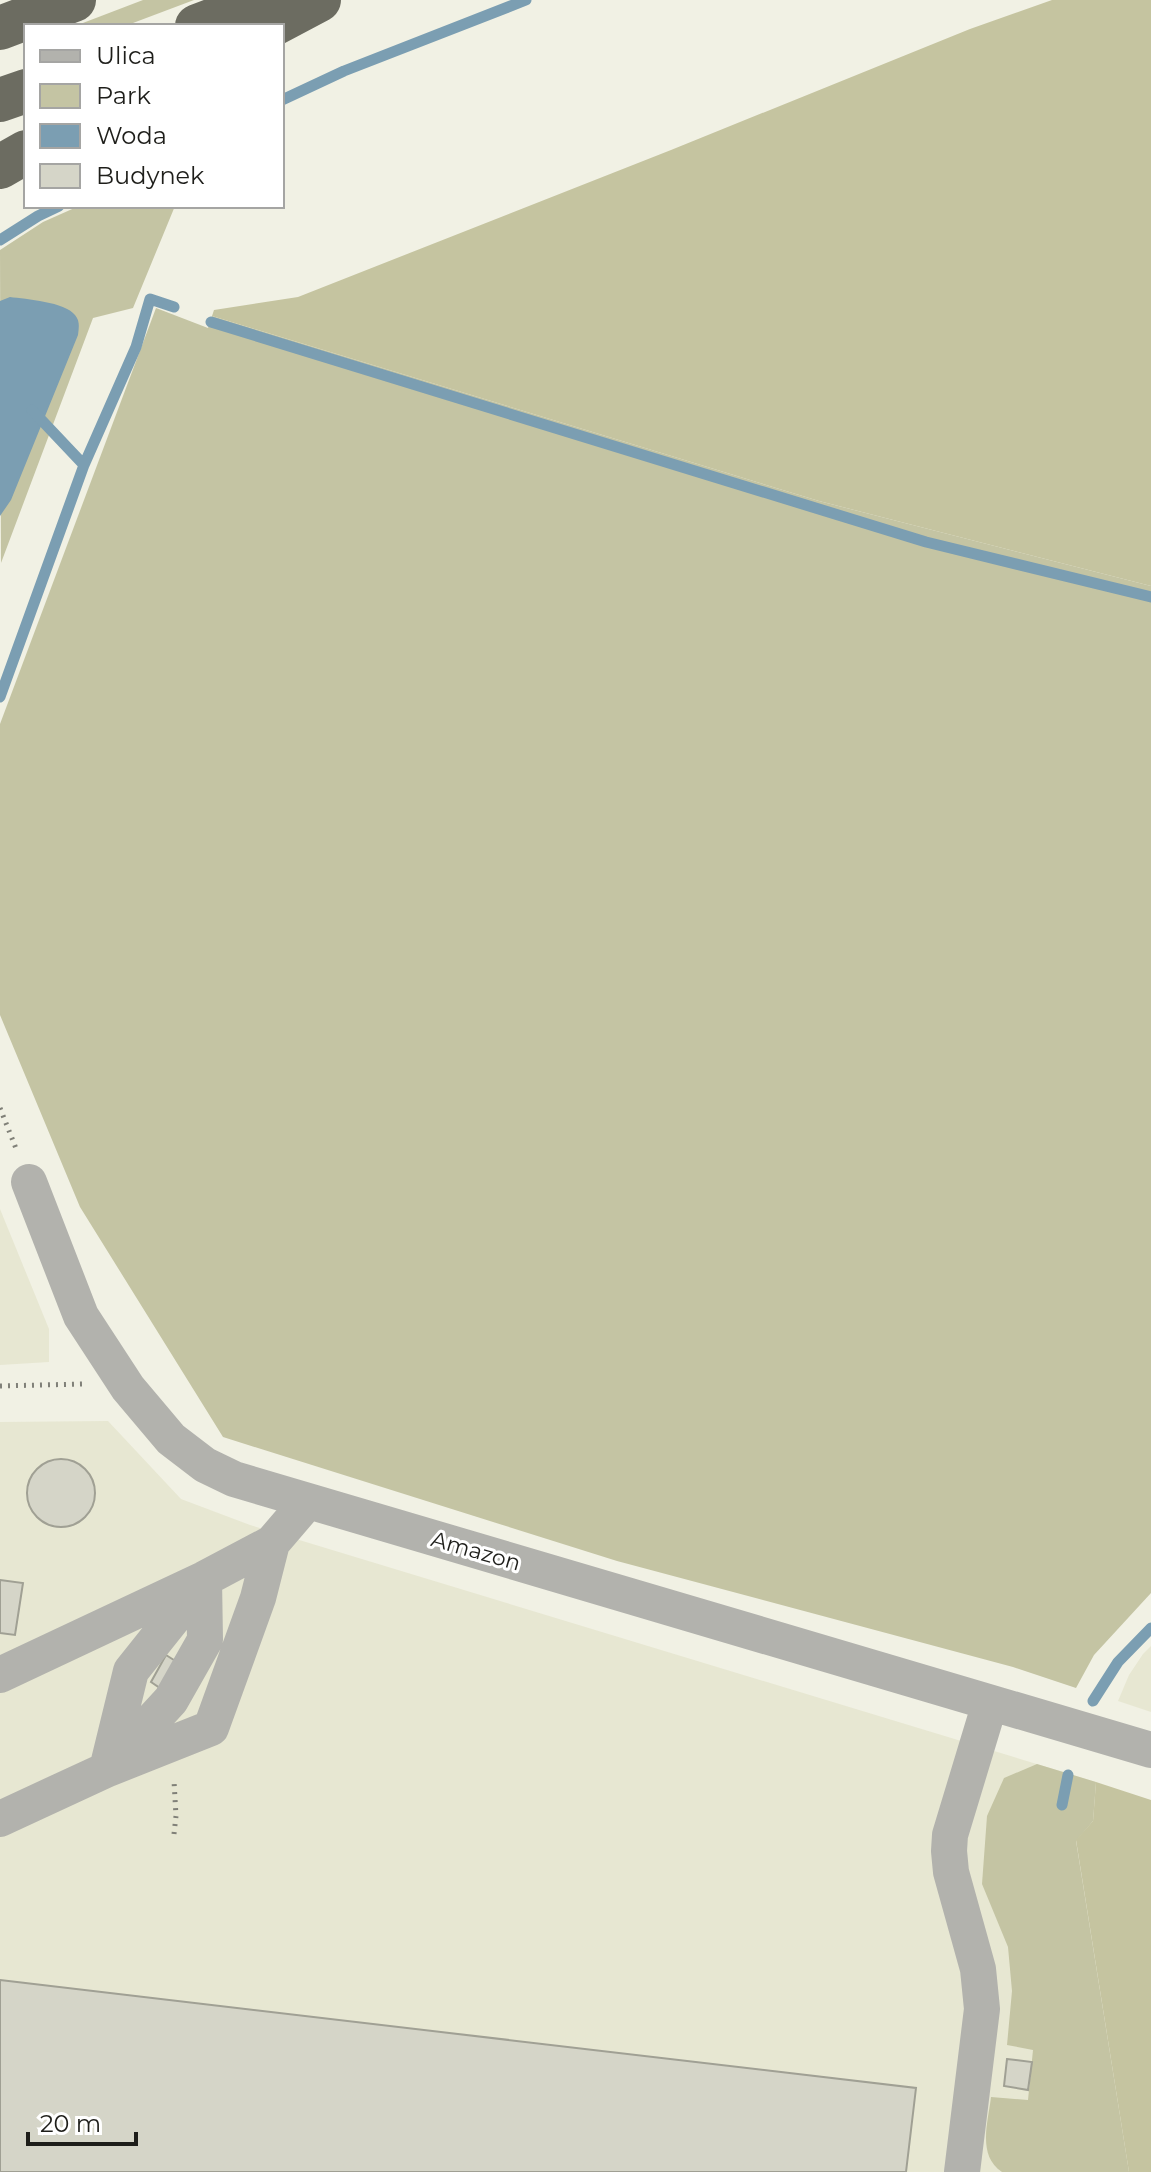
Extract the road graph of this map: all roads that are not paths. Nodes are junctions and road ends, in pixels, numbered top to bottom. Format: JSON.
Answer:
{"nodes":[{"id":1,"x":74,"y":0,"type":"edge"},
{"id":2,"x":267,"y":0,"type":"edge"},
{"id":3,"x":319,"y":0,"type":"edge"},
{"id":4,"x":202,"y":24,"type":"edge"},
{"id":5,"x":274,"y":24,"type":"edge"},
{"id":6,"x":0,"y":28,"type":"edge"},
{"id":7,"x":24,"y":92,"type":"edge"},
{"id":8,"x":0,"y":100,"type":"edge"},
{"id":9,"x":24,"y":153,"type":"edge"},
{"id":10,"x":0,"y":167,"type":"edge"},
{"id":11,"x":29,"y":1182,"type":"road end"},
{"id":12,"x":308,"y":1501,"type":"junction"},
{"id":13,"x":272,"y":1543,"type":"junction"},
{"id":14,"x":204,"y":1579,"type":"junction"},
{"id":15,"x":0,"y":1675,"type":"edge"},
{"id":16,"x":990,"y":1703,"type":"junction"},
{"id":17,"x":1151,"y":1750,"type":"edge"},
{"id":18,"x":108,"y":1769,"type":"junction"},
{"id":19,"x":0,"y":1819,"type":"edge"},
{"id":20,"x":962,"y":2172,"type":"edge"}],
"edges":[{"from":1,"to":6,"type":"highway"},
{"from":2,"to":4,"type":"highway"},
{"from":3,"to":5,"type":"highway"},
{"from":7,"to":8,"type":"highway"},
{"from":9,"to":10,"type":"highway"},
{"from":11,"to":12,"type":"street","name":"Amazon"},
{"from":12,"to":13,"type":"street"},
{"from":12,"to":16,"type":"street","name":"Amazon"},
{"from":13,"to":14,"type":"street"},
{"from":13,"to":18,"type":"street"},
{"from":14,"to":15,"type":"street"},
{"from":14,"to":18,"type":"street"},
{"from":14,"to":18,"type":"street"},
{"from":16,"to":17,"type":"street","name":"Amazon"},
{"from":16,"to":20,"type":"street"},
{"from":18,"to":19,"type":"street"}]}
